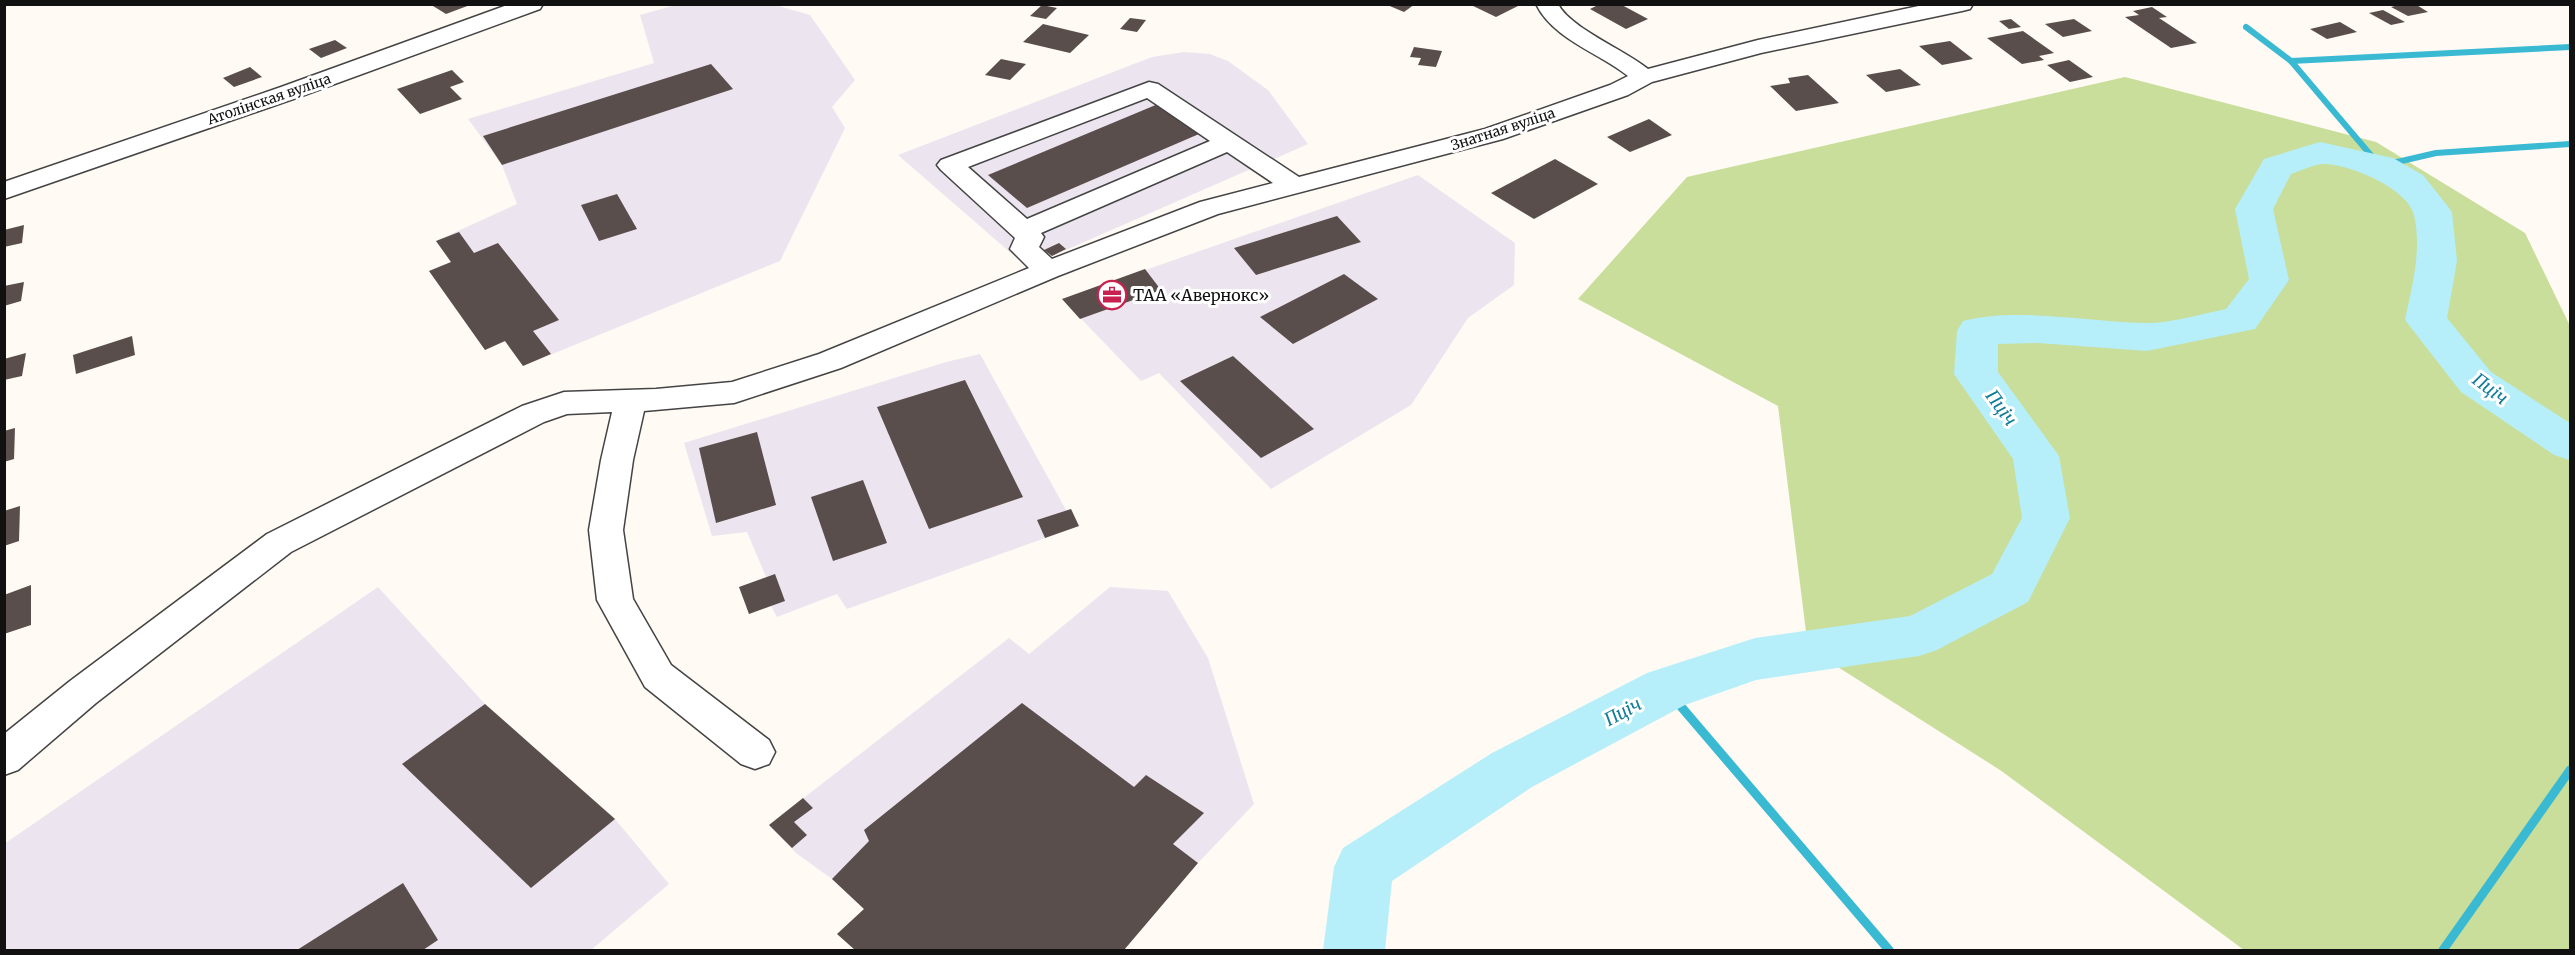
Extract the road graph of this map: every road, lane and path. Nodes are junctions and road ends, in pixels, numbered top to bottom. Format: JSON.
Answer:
{"nodes":[{"id":1,"x":532,"y":4,"type":"edge"},
{"id":2,"x":1547,"y":4,"type":"edge"},
{"id":3,"x":1962,"y":4,"type":"edge"},
{"id":4,"x":1644,"y":77,"type":"junction"},
{"id":5,"x":1229,"y":142,"type":"junction"},
{"id":6,"x":1295,"y":186,"type":"junction"},
{"id":7,"x":4,"y":191,"type":"edge"},
{"id":8,"x":1023,"y":231,"type":"junction"},
{"id":9,"x":1048,"y":270,"type":"junction"},
{"id":10,"x":631,"y":400,"type":"junction"},
{"id":11,"x":754,"y":752,"type":"dead end"},
{"id":12,"x":4,"y":758,"type":"edge"}],
"edges":[{"from":1,"to":7,"type":"street","name":"Атолінская вуліца"},
{"from":2,"to":4,"type":"street"},
{"from":3,"to":4,"type":"street","name":"Знатная вуліца"},
{"from":4,"to":6,"type":"street","name":"Знатная вуліца"},
{"from":5,"to":6,"type":"street"},
{"from":5,"to":8,"type":"street"},
{"from":5,"to":8,"type":"street"},
{"from":6,"to":9,"type":"street","name":"Знатная вуліца"},
{"from":8,"to":9,"type":"street"},
{"from":9,"to":10,"type":"street","name":"Знатная вуліца"},
{"from":10,"to":11,"type":"street"},
{"from":10,"to":12,"type":"street","name":"Знатная вуліца"}]}
